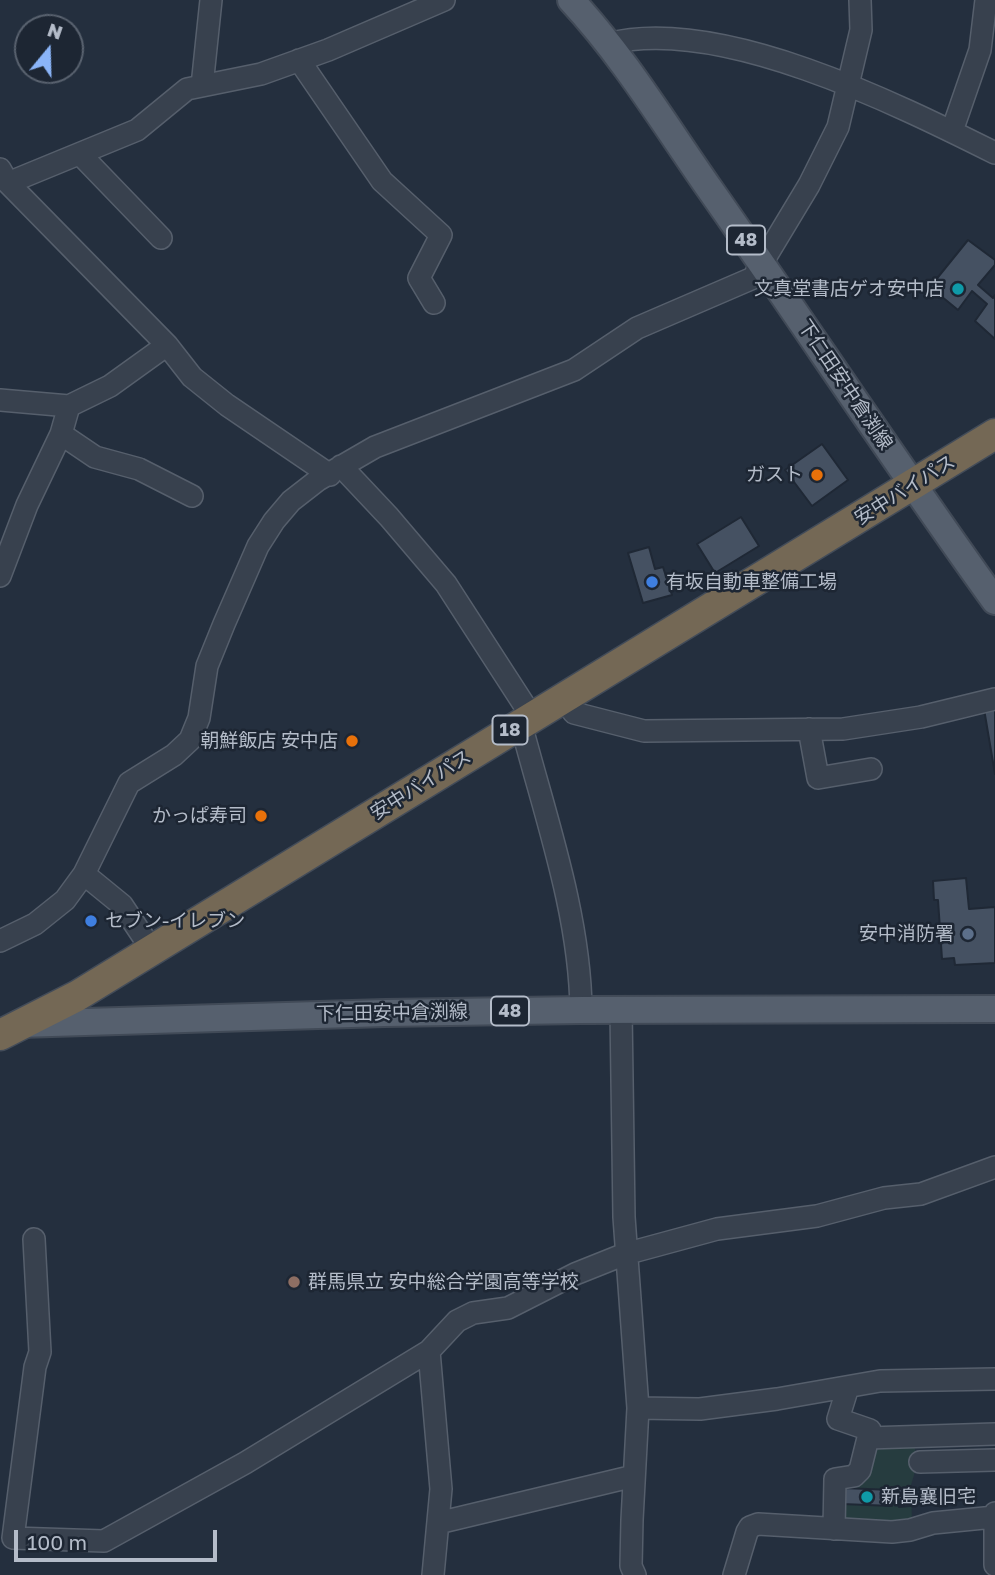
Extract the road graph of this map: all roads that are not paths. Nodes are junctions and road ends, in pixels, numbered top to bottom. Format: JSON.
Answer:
{"nodes":[{"id":1,"x":211,"y":0,"type":"edge"},
{"id":2,"x":444,"y":0,"type":"edge"},
{"id":3,"x":571,"y":0,"type":"edge"},
{"id":4,"x":860,"y":0,"type":"edge"},
{"id":5,"x":986,"y":0,"type":"edge"},
{"id":6,"x":608,"y":44,"type":"junction"},
{"id":7,"x":299,"y":60,"type":"junction"},
{"id":8,"x":849,"y":85,"type":"junction"},
{"id":9,"x":202,"y":86,"type":"junction"},
{"id":10,"x":952,"y":131,"type":"junction"},
{"id":11,"x":995,"y":153,"type":"edge"},
{"id":12,"x":80,"y":154,"type":"junction"},
{"id":13,"x":4,"y":176,"type":"edge"},
{"id":14,"x":162,"y":239,"type":"dead end"},
{"id":15,"x":763,"y":265,"type":"junction"},
{"id":16,"x":433,"y":303,"type":"dead end"},
{"id":17,"x":167,"y":345,"type":"junction"},
{"id":18,"x":0,"y":400,"type":"edge"},
{"id":19,"x":69,"y":406,"type":"junction"},
{"id":20,"x":61,"y":434,"type":"junction"},
{"id":21,"x":995,"y":434,"type":"edge"},
{"id":22,"x":336,"y":470,"type":"junction"},
{"id":23,"x":912,"y":486,"type":"junction"},
{"id":24,"x":192,"y":496,"type":"dead end"},
{"id":25,"x":0,"y":576,"type":"edge"},
{"id":26,"x":995,"y":601,"type":"edge"},
{"id":27,"x":563,"y":698,"type":"junction"},
{"id":28,"x":995,"y":699,"type":"edge"},
{"id":29,"x":526,"y":721,"type":"junction"},
{"id":30,"x":809,"y":729,"type":"junction"},
{"id":31,"x":871,"y":768,"type":"dead end"},
{"id":32,"x":84,"y":874,"type":"junction"},
{"id":33,"x":0,"y":941,"type":"edge"},
{"id":34,"x":152,"y":950,"type":"junction"},
{"id":35,"x":995,"y":1009,"type":"edge"},
{"id":36,"x":581,"y":1010,"type":"junction"},
{"id":37,"x":621,"y":1010,"type":"junction"},
{"id":38,"x":8,"y":1028,"type":"edge"},
{"id":39,"x":995,"y":1167,"type":"edge"},
{"id":40,"x":34,"y":1239,"type":"dead end"},
{"id":41,"x":625,"y":1254,"type":"junction"},
{"id":42,"x":429,"y":1351,"type":"junction"},
{"id":43,"x":995,"y":1379,"type":"edge"},
{"id":44,"x":848,"y":1387,"type":"junction"},
{"id":45,"x":638,"y":1408,"type":"junction"},
{"id":46,"x":995,"y":1434,"type":"edge"},
{"id":47,"x":868,"y":1438,"type":"junction"},
{"id":48,"x":995,"y":1460,"type":"edge"},
{"id":49,"x":920,"y":1462,"type":"dead end"},
{"id":50,"x":634,"y":1476,"type":"junction"},
{"id":51,"x":995,"y":1516,"type":"edge"},
{"id":52,"x":438,"y":1524,"type":"junction"},
{"id":53,"x":834,"y":1529,"type":"junction"},
{"id":54,"x":995,"y":1565,"type":"edge"},
{"id":55,"x":433,"y":1575,"type":"edge"},
{"id":56,"x":635,"y":1575,"type":"edge"},
{"id":57,"x":734,"y":1575,"type":"edge"}],
"edges":[{"from":1,"to":9,"type":"street"},
{"from":2,"to":7,"type":"street"},
{"from":3,"to":6,"type":"main road","name":"下仁田安中倉渕線","number":"48"},
{"from":4,"to":8,"type":"street"},
{"from":5,"to":10,"type":"street"},
{"from":6,"to":8,"type":"street"},
{"from":6,"to":15,"type":"main road","name":"下仁田安中倉渕線","number":"48"},
{"from":7,"to":9,"type":"street"},
{"from":7,"to":16,"type":"street"},
{"from":8,"to":10,"type":"street"},
{"from":8,"to":15,"type":"street"},
{"from":9,"to":12,"type":"street"},
{"from":10,"to":11,"type":"street"},
{"from":12,"to":13,"type":"street"},
{"from":12,"to":14,"type":"street"},
{"from":13,"to":17,"type":"street"},
{"from":15,"to":22,"type":"street"},
{"from":15,"to":23,"type":"main road","name":"下仁田安中倉渕線","number":"48"},
{"from":17,"to":19,"type":"street"},
{"from":17,"to":22,"type":"street"},
{"from":18,"to":19,"type":"street"},
{"from":19,"to":20,"type":"street"},
{"from":20,"to":24,"type":"street"},
{"from":20,"to":25,"type":"street"},
{"from":21,"to":23,"type":"highway","name":"安中バイパス","number":"18"},
{"from":22,"to":29,"type":"street"},
{"from":22,"to":32,"type":"street"},
{"from":23,"to":26,"type":"main road","name":"下仁田安中倉渕線","number":"48"},
{"from":23,"to":27,"type":"highway","name":"安中バイパス","number":"18"},
{"from":27,"to":29,"type":"highway","name":"安中バイパス","number":"18"},
{"from":27,"to":30,"type":"street"},
{"from":28,"to":30,"type":"street"},
{"from":29,"to":34,"type":"highway","name":"安中バイパス","number":"18"},
{"from":29,"to":36,"type":"street"},
{"from":30,"to":31,"type":"street"},
{"from":32,"to":33,"type":"street"},
{"from":32,"to":34,"type":"street"},
{"from":34,"to":38,"type":"highway","name":"安中バイパス","number":"18"},
{"from":35,"to":37,"type":"main road","name":"下仁田安中倉渕線","number":"48"},
{"from":36,"to":37,"type":"main road","name":"下仁田安中倉渕線","number":"48"},
{"from":36,"to":38,"type":"main road","name":"下仁田安中倉渕線","number":"48"},
{"from":37,"to":41,"type":"street"},
{"from":39,"to":41,"type":"street"},
{"from":40,"to":42,"type":"street"},
{"from":41,"to":42,"type":"street"},
{"from":41,"to":45,"type":"street"},
{"from":42,"to":52,"type":"street"},
{"from":43,"to":44,"type":"street"},
{"from":44,"to":45,"type":"street"},
{"from":44,"to":47,"type":"street"},
{"from":45,"to":50,"type":"street"},
{"from":46,"to":47,"type":"street"},
{"from":47,"to":53,"type":"street"},
{"from":48,"to":49,"type":"street"},
{"from":50,"to":52,"type":"street"},
{"from":50,"to":56,"type":"street"},
{"from":51,"to":53,"type":"street"},
{"from":51,"to":54,"type":"street"},
{"from":52,"to":55,"type":"street"},
{"from":53,"to":57,"type":"street"}]}
